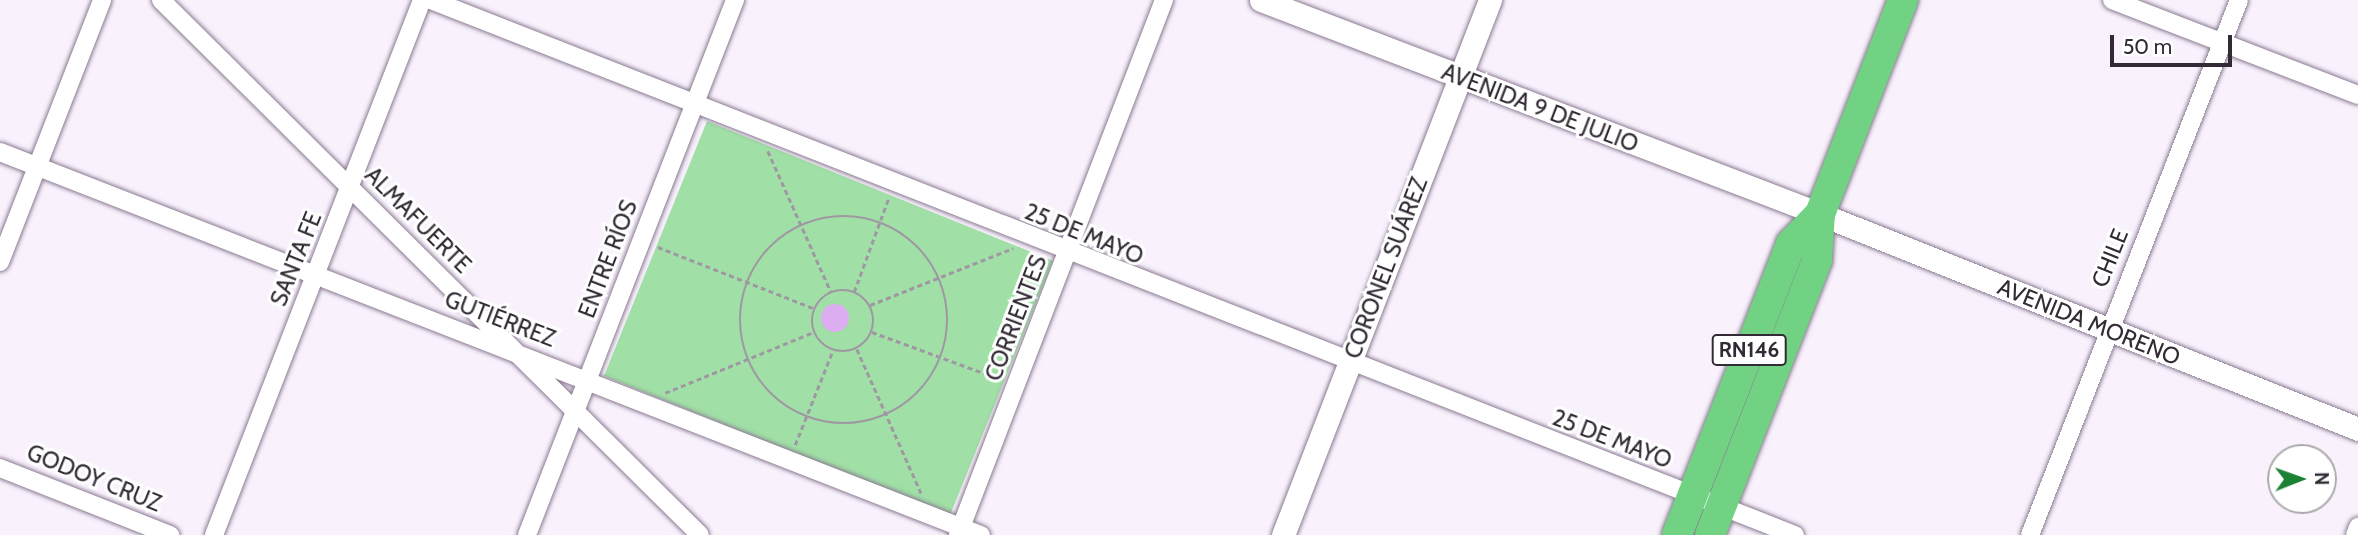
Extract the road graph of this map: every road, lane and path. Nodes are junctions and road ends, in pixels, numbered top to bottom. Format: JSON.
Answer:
{"nodes":[{"id":1,"x":102,"y":0,"type":"edge"},
{"id":2,"x":161,"y":0,"type":"edge"},
{"id":3,"x":422,"y":0,"type":"edge"},
{"id":4,"x":431,"y":0,"type":"edge"},
{"id":5,"x":735,"y":0,"type":"edge"},
{"id":6,"x":1164,"y":0,"type":"edge"},
{"id":7,"x":1261,"y":0,"type":"edge"},
{"id":8,"x":1490,"y":0,"type":"edge"},
{"id":9,"x":1903,"y":0,"type":"edge"},
{"id":10,"x":2112,"y":0,"type":"edge"},
{"id":11,"x":2239,"y":0,"type":"edge"},
{"id":12,"x":2223,"y":43,"type":"junction"},
{"id":13,"x":1460,"y":78,"type":"junction"},
{"id":14,"x":2358,"y":95,"type":"edge"},
{"id":15,"x":695,"y":103,"type":"junction"},
{"id":16,"x":766,"y":144,"type":"dead end"},
{"id":17,"x":0,"y":152,"type":"edge"},
{"id":18,"x":37,"y":166,"type":"junction"},
{"id":19,"x":351,"y":188,"type":"junction"},
{"id":20,"x":890,"y":194,"type":"dead end"},
{"id":21,"x":1820,"y":214,"type":"junction"},
{"id":22,"x":880,"y":222,"type":"junction"},
{"id":23,"x":801,"y":224,"type":"junction"},
{"id":24,"x":642,"y":239,"type":"junction"},
{"id":25,"x":1020,"y":245,"type":"dead end"},
{"id":26,"x":1067,"y":254,"type":"junction"},
{"id":27,"x":0,"y":262,"type":"edge"},
{"id":28,"x":315,"y":276,"type":"junction"},
{"id":29,"x":939,"y":277,"type":"junction"},
{"id":30,"x":746,"y":282,"type":"junction"},
{"id":31,"x":832,"y":292,"type":"junction"},
{"id":32,"x":854,"y":292,"type":"junction"},
{"id":33,"x":870,"y":305,"type":"junction"},
{"id":34,"x":815,"y":309,"type":"junction"},
{"id":35,"x":2107,"y":330,"type":"junction"},
{"id":36,"x":814,"y":332,"type":"junction"},
{"id":37,"x":872,"y":332,"type":"junction"},
{"id":38,"x":513,"y":348,"type":"junction"},
{"id":39,"x":857,"y":349,"type":"junction"},
{"id":40,"x":833,"y":350,"type":"junction"},
{"id":41,"x":942,"y":358,"type":"junction"},
{"id":42,"x":747,"y":360,"type":"junction"},
{"id":43,"x":1349,"y":364,"type":"junction"},
{"id":44,"x":587,"y":381,"type":"junction"},
{"id":45,"x":1005,"y":381,"type":"dead end"},
{"id":46,"x":656,"y":397,"type":"dead end"},
{"id":47,"x":575,"y":411,"type":"junction"},
{"id":48,"x":887,"y":416,"type":"junction"},
{"id":49,"x":806,"y":418,"type":"junction"},
{"id":50,"x":2358,"y":429,"type":"edge"},
{"id":51,"x":793,"y":451,"type":"dead end"},
{"id":52,"x":0,"y":467,"type":"edge"},
{"id":53,"x":1692,"y":495,"type":"junction"},
{"id":54,"x":926,"y":504,"type":"dead end"},
{"id":55,"x":1721,"y":507,"type":"junction"},
{"id":56,"x":2358,"y":527,"type":"edge"},
{"id":57,"x":960,"y":531,"type":"edge"},
{"id":58,"x":170,"y":535,"type":"edge"},
{"id":59,"x":214,"y":535,"type":"edge"},
{"id":60,"x":527,"y":535,"type":"edge"},
{"id":61,"x":700,"y":535,"type":"edge"},
{"id":62,"x":981,"y":535,"type":"edge"},
{"id":63,"x":1283,"y":535,"type":"edge"},
{"id":64,"x":1677,"y":535,"type":"edge"},
{"id":65,"x":1710,"y":535,"type":"edge"},
{"id":66,"x":1795,"y":535,"type":"edge"},
{"id":67,"x":2031,"y":535,"type":"edge"},
{"id":68,"x":2355,"y":535,"type":"edge"}],
"edges":[{"from":1,"to":18,"type":"street"},
{"from":2,"to":19,"type":"street","name":"ALMAFUERTE"},
{"from":3,"to":19,"type":"street","name":"SANTA FE"},
{"from":4,"to":15,"type":"street","name":"25 DE MAYO"},
{"from":5,"to":15,"type":"street","name":"ENTRE RÍOS"},
{"from":6,"to":26,"type":"street","name":"CORRIENTES"},
{"from":7,"to":13,"type":"street","name":"AVENIDA 9 DE JULIO"},
{"from":8,"to":13,"type":"street","name":"CORONEL SUÁREZ"},
{"from":9,"to":21,"type":"highway","number":"RN146"},
{"from":10,"to":12,"type":"street"},
{"from":11,"to":12,"type":"street","name":"CHILE"},
{"from":12,"to":14,"type":"street"},
{"from":12,"to":35,"type":"street","name":"CHILE"},
{"from":13,"to":21,"type":"street","name":"AVENIDA 9 DE JULIO"},
{"from":13,"to":43,"type":"street","name":"CORONEL SUÁREZ"},
{"from":15,"to":24,"type":"street","name":"ENTRE RÍOS"},
{"from":15,"to":26,"type":"street","name":"25 DE MAYO"},
{"from":16,"to":23,"type":"path"},
{"from":17,"to":18,"type":"street","name":"GUTIÉRREZ"},
{"from":18,"to":27,"type":"street"},
{"from":18,"to":28,"type":"street","name":"GUTIÉRREZ"},
{"from":19,"to":28,"type":"street","name":"SANTA FE"},
{"from":19,"to":38,"type":"street","name":"ALMAFUERTE"},
{"from":20,"to":22,"type":"path"},
{"from":21,"to":35,"type":"street","name":"AVENIDA MORENO"},
{"from":21,"to":53,"type":"highway","number":"RN146"},
{"from":21,"to":55,"type":"highway","number":"RN146"},
{"from":22,"to":23,"type":"path"},
{"from":22,"to":29,"type":"path"},
{"from":22,"to":32,"type":"path"},
{"from":23,"to":30,"type":"path"},
{"from":23,"to":31,"type":"path"},
{"from":24,"to":30,"type":"path"},
{"from":24,"to":44,"type":"street","name":"ENTRE RÍOS"},
{"from":25,"to":29,"type":"path"},
{"from":26,"to":43,"type":"street","name":"25 DE MAYO"},
{"from":26,"to":57,"type":"street","name":"CORRIENTES"},
{"from":28,"to":38,"type":"street","name":"GUTIÉRREZ"},
{"from":28,"to":59,"type":"street","name":"SANTA FE"},
{"from":29,"to":33,"type":"path"},
{"from":29,"to":41,"type":"path"},
{"from":30,"to":34,"type":"path"},
{"from":30,"to":42,"type":"path"},
{"from":31,"to":32,"type":"path"},
{"from":31,"to":34,"type":"path"},
{"from":32,"to":33,"type":"path"},
{"from":33,"to":37,"type":"path"},
{"from":34,"to":36,"type":"path"},
{"from":35,"to":50,"type":"street","name":"AVENIDA MORENO"},
{"from":35,"to":67,"type":"street","name":"CHILE"},
{"from":36,"to":40,"type":"path"},
{"from":36,"to":42,"type":"path"},
{"from":37,"to":39,"type":"path"},
{"from":37,"to":41,"type":"path"},
{"from":38,"to":44,"type":"street","name":"GUTIÉRREZ"},
{"from":38,"to":47,"type":"street","name":"ALMAFUERTE"},
{"from":39,"to":40,"type":"path"},
{"from":39,"to":48,"type":"path"},
{"from":40,"to":49,"type":"path"},
{"from":41,"to":45,"type":"path"},
{"from":41,"to":48,"type":"path"},
{"from":42,"to":46,"type":"path"},
{"from":42,"to":49,"type":"path"},
{"from":43,"to":53,"type":"street","name":"25 DE MAYO"},
{"from":43,"to":63,"type":"street","name":"CORONEL SUÁREZ"},
{"from":44,"to":47,"type":"street","name":"ENTRE RÍOS"},
{"from":44,"to":57,"type":"street","name":"GUTIÉRREZ"},
{"from":47,"to":60,"type":"street","name":"ENTRE RÍOS"},
{"from":47,"to":61,"type":"street","name":"ALMAFUERTE"},
{"from":48,"to":49,"type":"path"},
{"from":48,"to":54,"type":"path"},
{"from":49,"to":51,"type":"path"},
{"from":52,"to":58,"type":"street","name":"GODOY CRUZ"},
{"from":53,"to":55,"type":"street","name":"25 DE MAYO"},
{"from":53,"to":64,"type":"highway","number":"RN146"},
{"from":55,"to":65,"type":"highway","number":"RN146"},
{"from":55,"to":66,"type":"street","name":"25 DE MAYO"},
{"from":56,"to":68,"type":"street"},
{"from":57,"to":62,"type":"street","name":"GUTIÉRREZ"}]}
